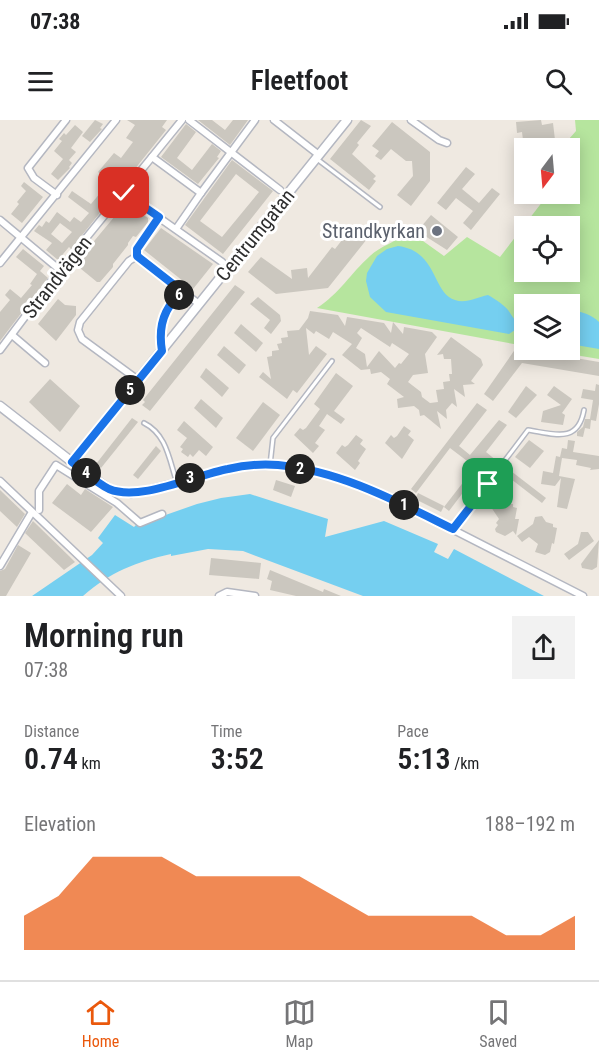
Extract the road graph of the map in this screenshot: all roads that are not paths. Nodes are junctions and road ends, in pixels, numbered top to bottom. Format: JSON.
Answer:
{"nodes":[{"id":1,"x":66,"y":120,"type":"edge"},
{"id":2,"x":116,"y":120,"type":"edge"},
{"id":3,"x":182,"y":120,"type":"edge"},
{"id":4,"x":189,"y":120,"type":"edge"},
{"id":5,"x":255,"y":120,"type":"edge"},
{"id":6,"x":274,"y":120,"type":"edge"},
{"id":7,"x":347,"y":120,"type":"edge"},
{"id":8,"x":411,"y":120,"type":"edge"},
{"id":9,"x":447,"y":143,"type":"dead end"},
{"id":10,"x":231,"y":152,"type":"junction"},
{"id":11,"x":318,"y":157,"type":"junction"},
{"id":12,"x":152,"y":158,"type":"junction"},
{"id":13,"x":280,"y":190,"type":"dead end"},
{"id":14,"x":124,"y":193,"type":"junction"},
{"id":15,"x":201,"y":193,"type":"junction"},
{"id":16,"x":57,"y":195,"type":"junction"},
{"id":17,"x":380,"y":207,"type":"dead end"},
{"id":18,"x":159,"y":217,"type":"junction"},
{"id":19,"x":0,"y":220,"type":"edge"},
{"id":20,"x":176,"y":229,"type":"junction"},
{"id":21,"x":21,"y":237,"type":"junction"},
{"id":22,"x":137,"y":256,"type":"junction"},
{"id":23,"x":222,"y":262,"type":"dead end"},
{"id":24,"x":0,"y":263,"type":"edge"},
{"id":25,"x":60,"y":270,"type":"junction"},
{"id":26,"x":183,"y":292,"type":"junction"},
{"id":27,"x":199,"y":304,"type":"junction"},
{"id":28,"x":12,"y":335,"type":"junction"},
{"id":29,"x":0,"y":350,"type":"edge"},
{"id":30,"x":162,"y":351,"type":"junction"},
{"id":31,"x":332,"y":361,"type":"dead end"},
{"id":32,"x":45,"y":363,"type":"dead end"},
{"id":33,"x":138,"y":380,"type":"junction"},
{"id":34,"x":0,"y":406,"type":"edge"},
{"id":35,"x":584,"y":410,"type":"dead end"},
{"id":36,"x":144,"y":423,"type":"dead end"},
{"id":37,"x":72,"y":462,"type":"junction"},
{"id":38,"x":270,"y":465,"type":"junction"},
{"id":39,"x":2,"y":482,"type":"edge"},
{"id":40,"x":177,"y":482,"type":"junction"},
{"id":41,"x":36,"y":511,"type":"junction"},
{"id":42,"x":162,"y":514,"type":"dead end"},
{"id":43,"x":453,"y":529,"type":"junction"},
{"id":44,"x":0,"y":566,"type":"edge"},
{"id":45,"x":121,"y":596,"type":"edge"},
{"id":46,"x":219,"y":596,"type":"edge"},
{"id":47,"x":255,"y":596,"type":"edge"},
{"id":48,"x":583,"y":596,"type":"edge"}],
"edges":[{"from":1,"to":16,"type":"street"},
{"from":2,"to":16,"type":"street"},
{"from":3,"to":12,"type":"street","name":"Strandvägen"},
{"from":4,"to":10,"type":"street"},
{"from":5,"to":10,"type":"street"},
{"from":6,"to":11,"type":"street"},
{"from":7,"to":11,"type":"street","name":"Centrumgatan"},
{"from":8,"to":9,"type":"street"},
{"from":10,"to":13,"type":"street"},
{"from":10,"to":15,"type":"street"},
{"from":11,"to":17,"type":"lane"},
{"from":11,"to":27,"type":"street","name":"Centrumgatan"},
{"from":12,"to":14,"type":"street","name":"Strandvägen"},
{"from":12,"to":15,"type":"street"},
{"from":14,"to":18,"type":"street"},
{"from":14,"to":25,"type":"street","name":"Strandvägen"},
{"from":15,"to":20,"type":"street"},
{"from":16,"to":21,"type":"street"},
{"from":18,"to":20,"type":"street"},
{"from":18,"to":22,"type":"street"},
{"from":19,"to":21,"type":"street"},
{"from":20,"to":23,"type":"street"},
{"from":21,"to":24,"type":"street"},
{"from":21,"to":25,"type":"street"},
{"from":22,"to":26,"type":"street"},
{"from":22,"to":33,"type":"street"},
{"from":25,"to":28,"type":"street","name":"Strandvägen"},
{"from":26,"to":27,"type":"street"},
{"from":26,"to":30,"type":"lane"},
{"from":27,"to":30,"type":"street","name":"Centrumgatan"},
{"from":28,"to":29,"type":"street","name":"Strandvägen"},
{"from":28,"to":32,"type":"street"},
{"from":30,"to":33,"type":"street","name":"Centrumgatan"},
{"from":31,"to":38,"type":"lane"},
{"from":33,"to":37,"type":"street","name":"Centrumgatan"},
{"from":34,"to":37,"type":"street"},
{"from":35,"to":43,"type":"lane"},
{"from":36,"to":40,"type":"lane"},
{"from":37,"to":40,"type":"street"},
{"from":38,"to":40,"type":"street"},
{"from":38,"to":43,"type":"street"},
{"from":39,"to":41,"type":"street"},
{"from":41,"to":42,"type":"street"},
{"from":41,"to":44,"type":"street"},
{"from":41,"to":45,"type":"street"},
{"from":43,"to":48,"type":"street"},
{"from":46,"to":47,"type":"street"}]}
